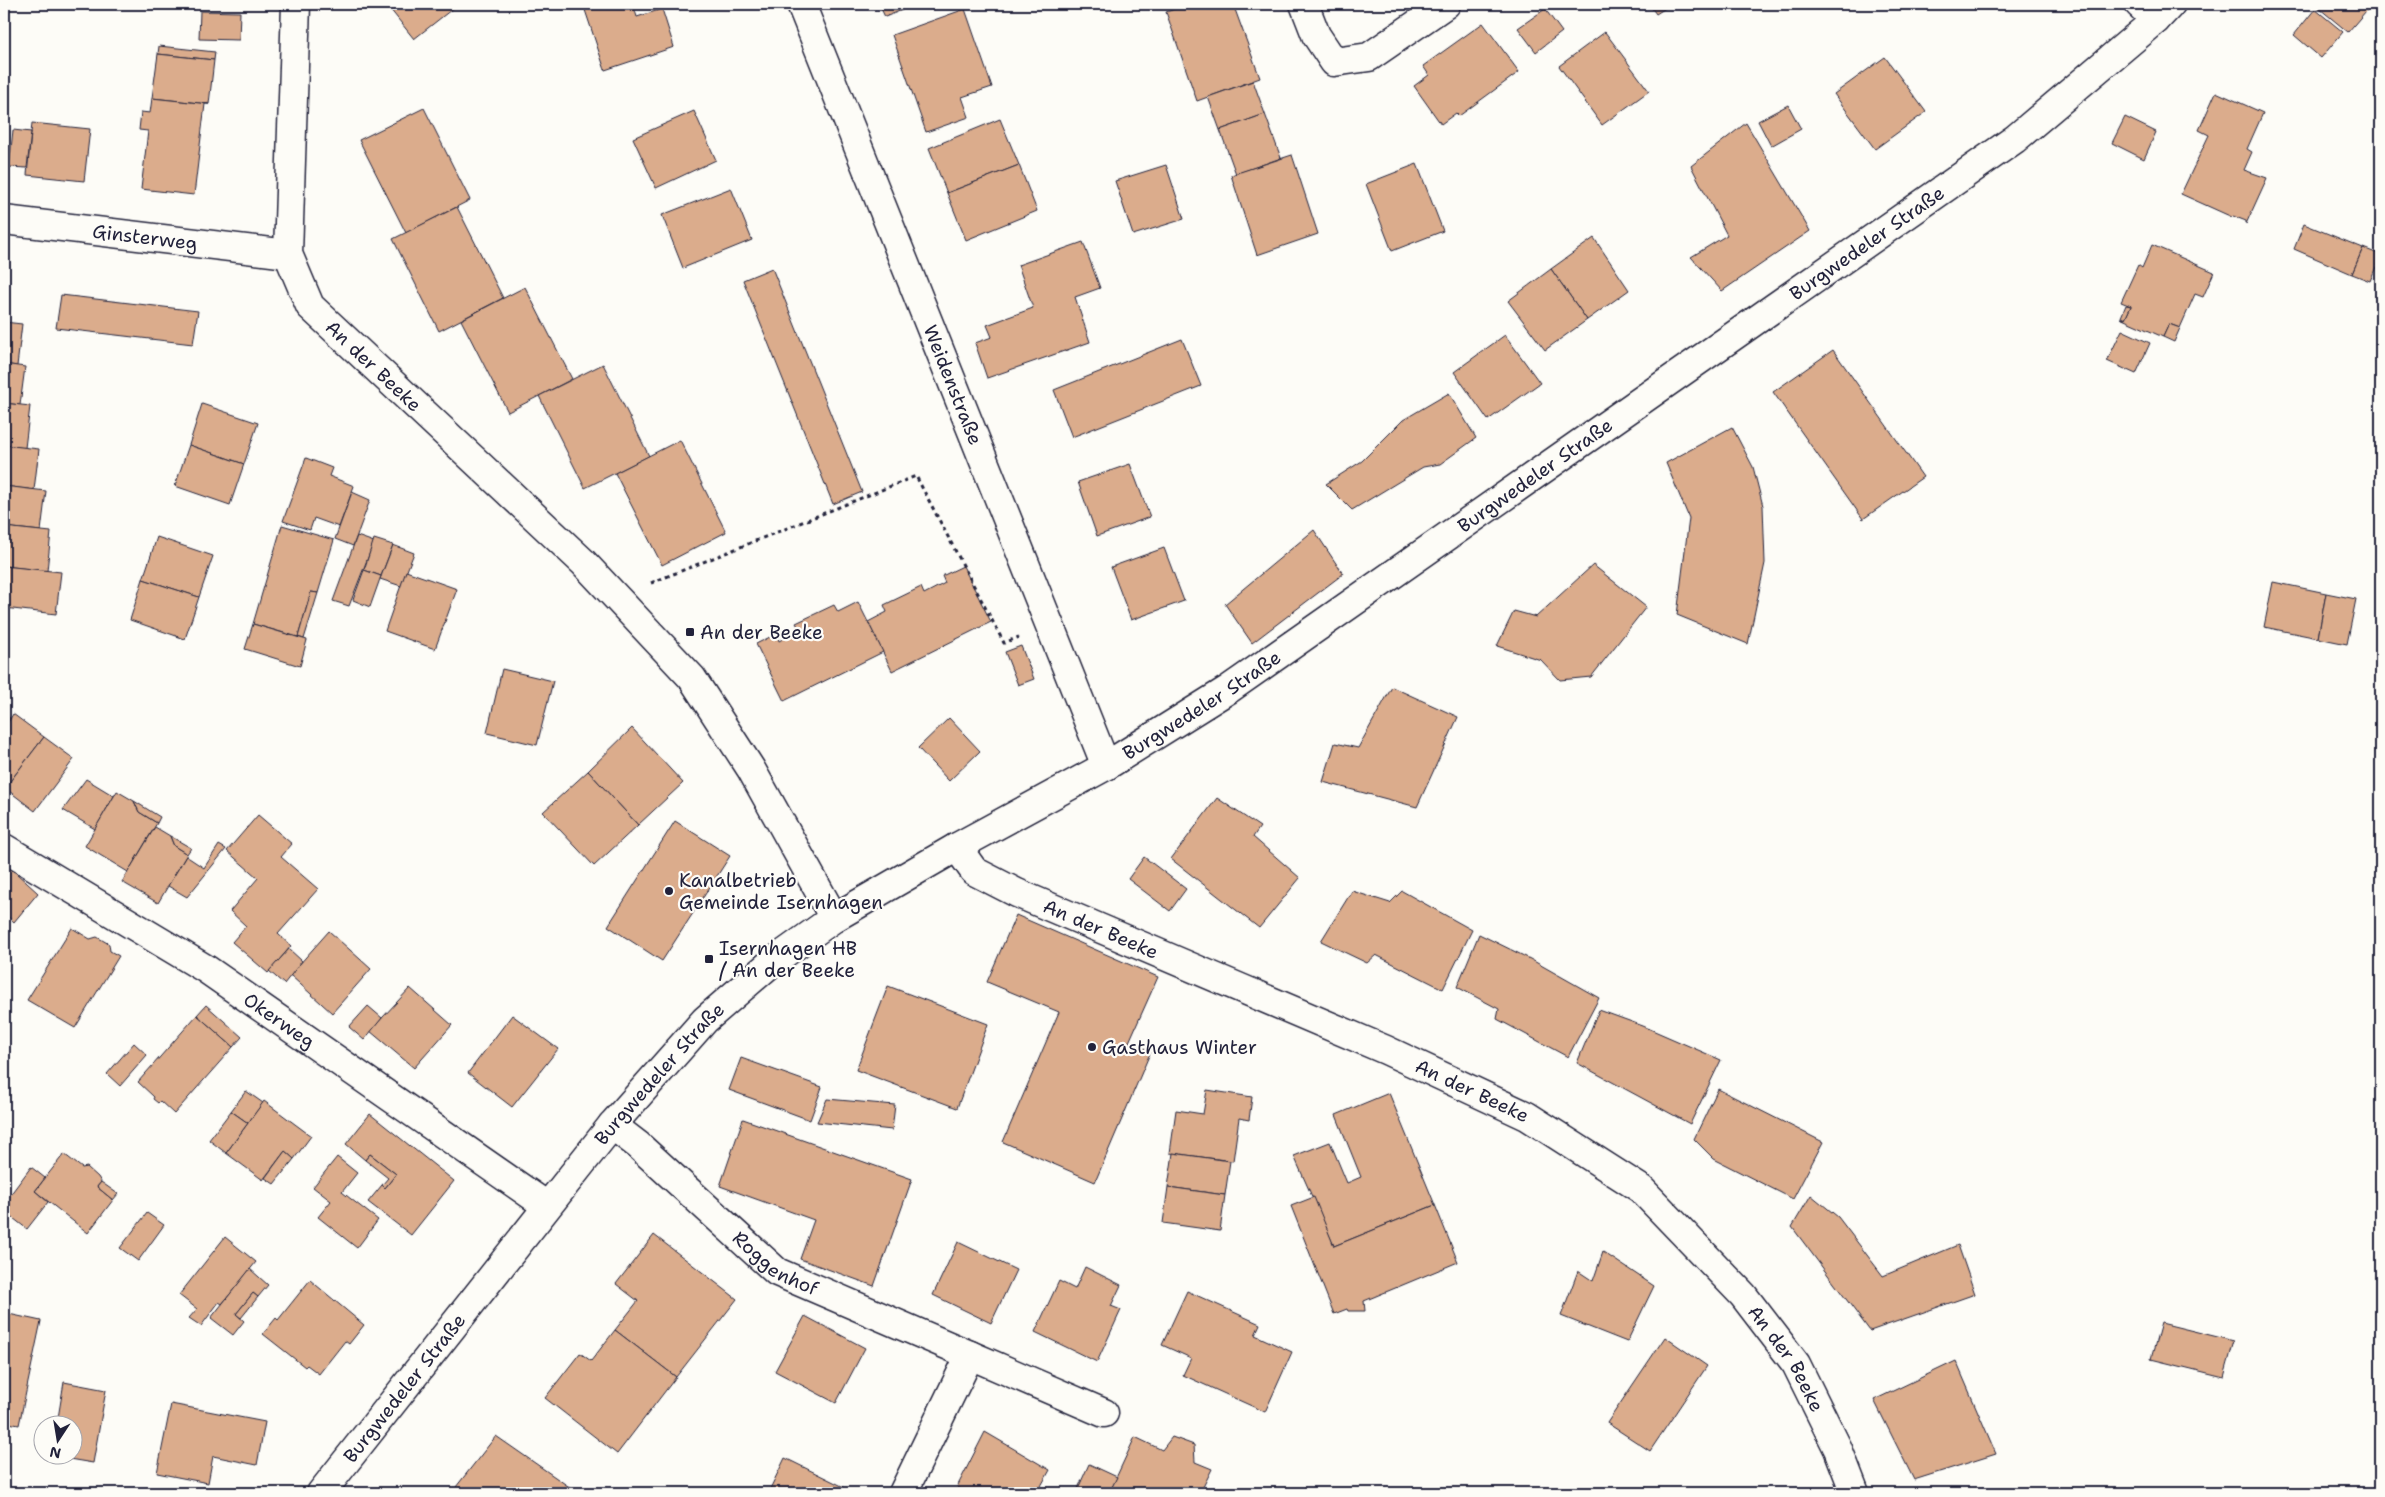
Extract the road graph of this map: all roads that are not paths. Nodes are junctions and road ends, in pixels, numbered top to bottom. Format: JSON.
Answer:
{"nodes":[{"id":1,"x":296,"y":4,"type":"edge"},
{"id":2,"x":801,"y":4,"type":"edge"},
{"id":3,"x":1304,"y":4,"type":"edge"},
{"id":4,"x":1446,"y":4,"type":"edge"},
{"id":5,"x":2156,"y":9,"type":"edge"},
{"id":6,"x":4,"y":220,"type":"edge"},
{"id":7,"x":288,"y":254,"type":"junction"},
{"id":8,"x":1106,"y":766,"type":"junction"},
{"id":9,"x":957,"y":847,"type":"junction"},
{"id":10,"x":4,"y":848,"type":"edge"},
{"id":11,"x":834,"y":918,"type":"junction"},
{"id":12,"x":612,"y":1125,"type":"junction"},
{"id":13,"x":547,"y":1206,"type":"junction"},
{"id":14,"x":970,"y":1354,"type":"junction"},
{"id":15,"x":1104,"y":1413,"type":"dead end"},
{"id":16,"x":321,"y":1493,"type":"edge"},
{"id":17,"x":903,"y":1493,"type":"edge"},
{"id":18,"x":1855,"y":1493,"type":"edge"}],
"edges":[{"from":1,"to":7,"type":"street","name":"An der Beeke"},
{"from":2,"to":8,"type":"street","name":"Weidenstraße"},
{"from":3,"to":4,"type":"street"},
{"from":5,"to":8,"type":"street","name":"Burgwedeler Straße"},
{"from":6,"to":7,"type":"street","name":"Ginsterweg"},
{"from":7,"to":11,"type":"street","name":"An der Beeke"},
{"from":8,"to":9,"type":"street","name":"Burgwedeler Straße"},
{"from":9,"to":11,"type":"street","name":"Burgwedeler Straße"},
{"from":9,"to":18,"type":"street","name":"An der Beeke"},
{"from":10,"to":13,"type":"street","name":"Okerweg"},
{"from":11,"to":12,"type":"street","name":"Burgwedeler Straße"},
{"from":12,"to":13,"type":"street","name":"Burgwedeler Straße"},
{"from":12,"to":14,"type":"street","name":"Roggenhof"},
{"from":13,"to":16,"type":"street","name":"Burgwedeler Straße"},
{"from":14,"to":15,"type":"street","name":"Roggenhof"},
{"from":14,"to":17,"type":"street"}]}
